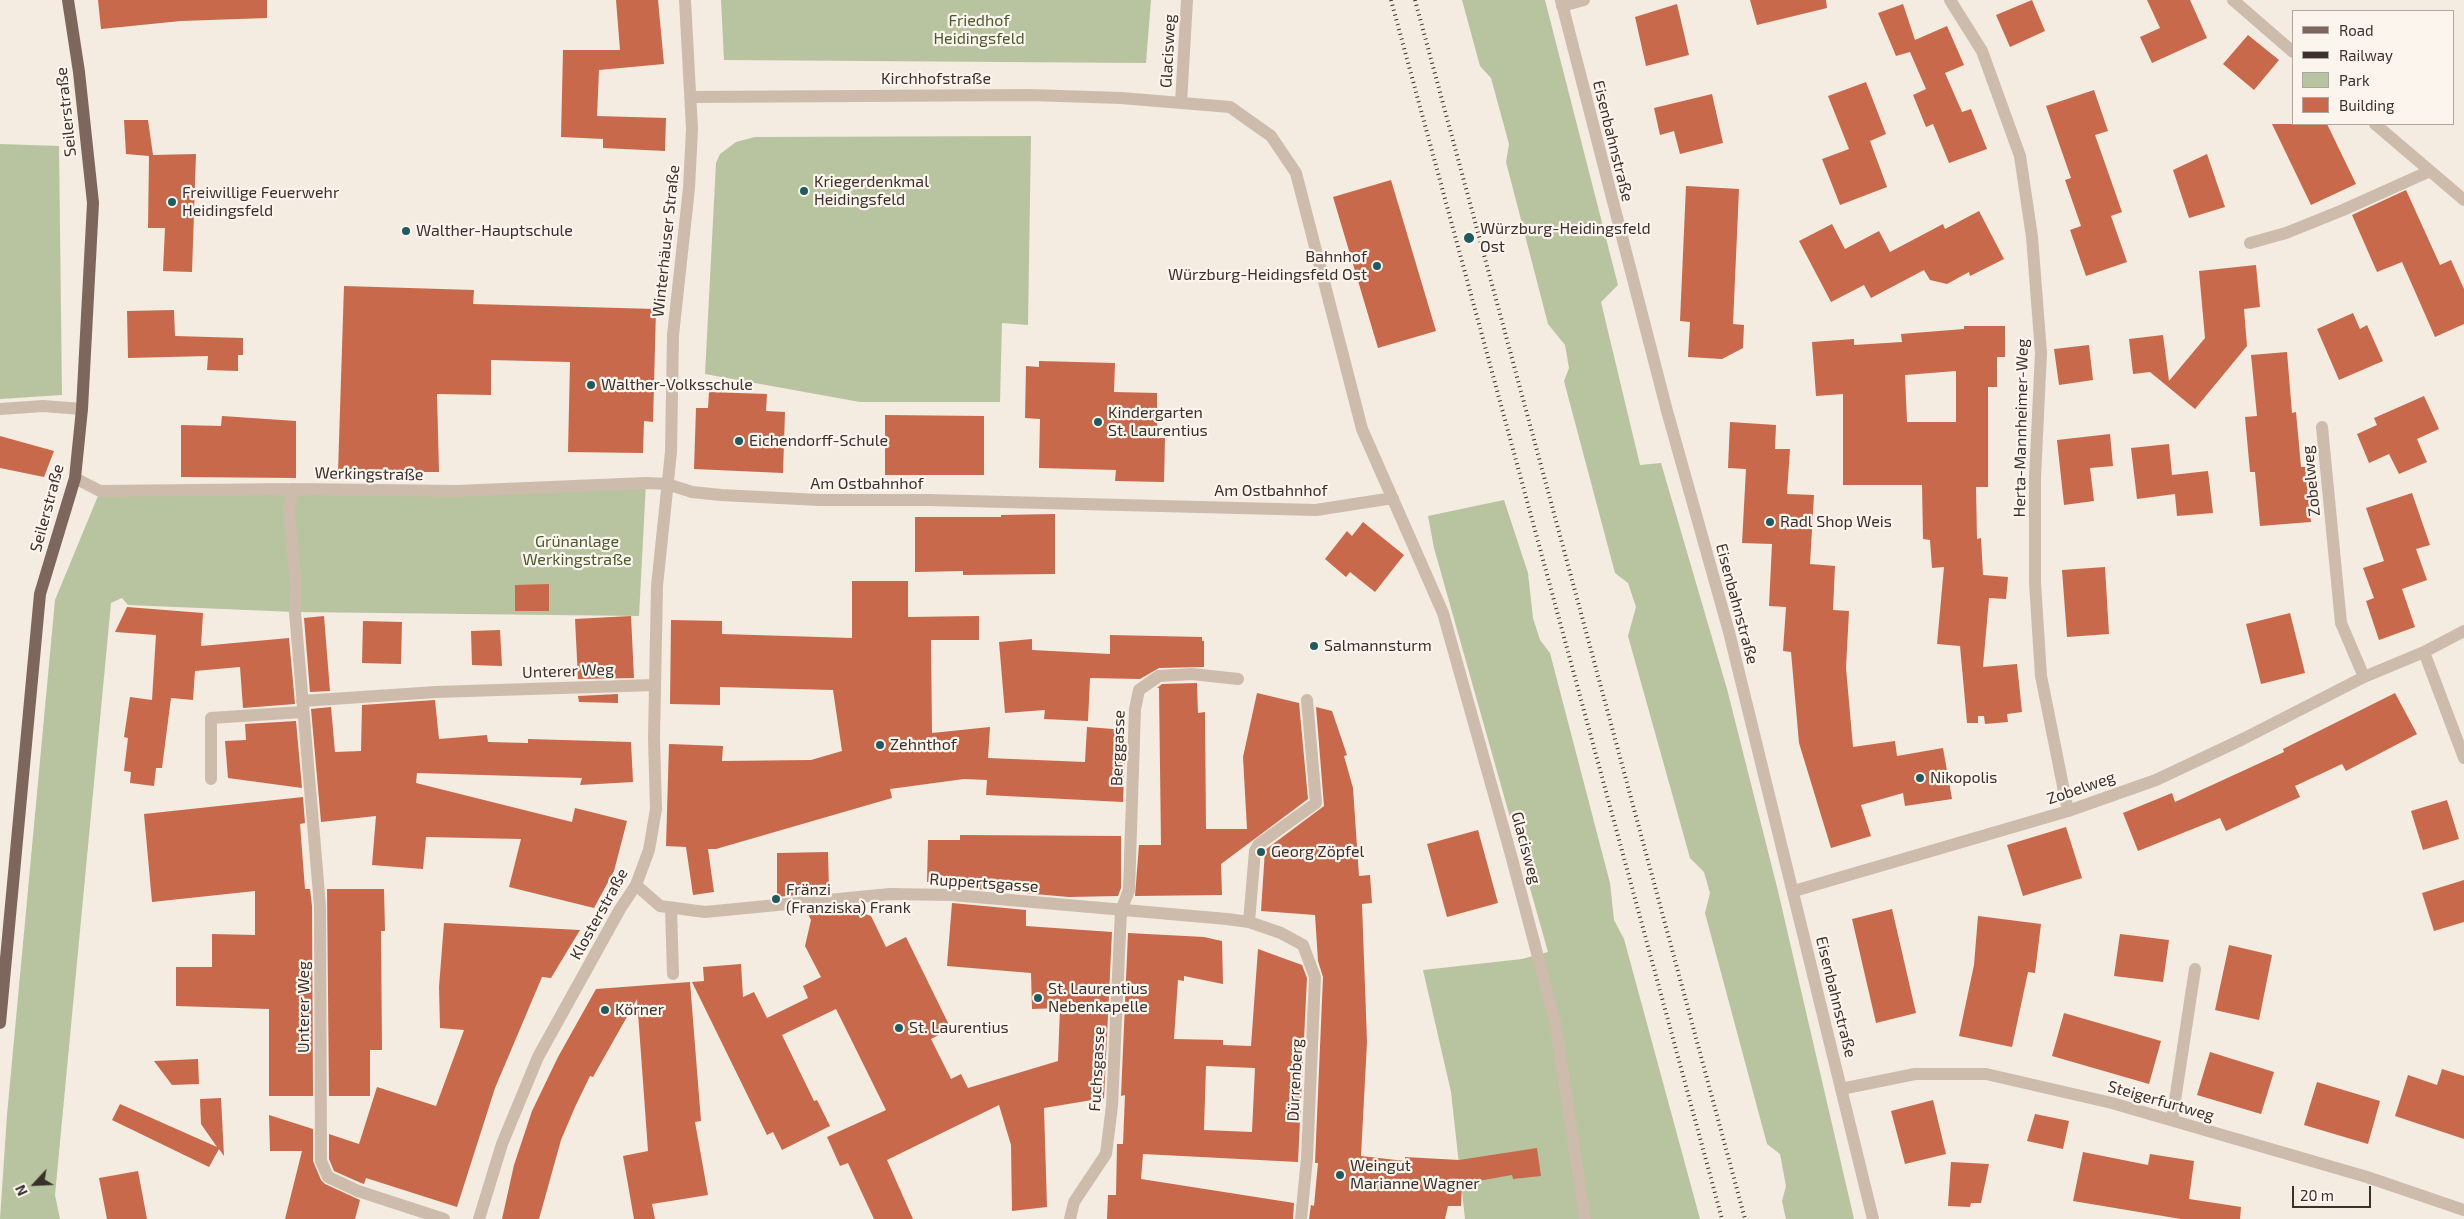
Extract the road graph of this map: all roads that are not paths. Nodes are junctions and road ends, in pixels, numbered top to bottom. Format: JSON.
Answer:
{"nodes":[{"id":1,"x":68,"y":0,"type":"edge"},
{"id":2,"x":685,"y":0,"type":"edge"},
{"id":3,"x":1187,"y":0,"type":"edge"},
{"id":4,"x":1584,"y":0,"type":"edge"},
{"id":5,"x":1950,"y":0,"type":"edge"},
{"id":6,"x":2234,"y":0,"type":"edge"},
{"id":7,"x":1561,"y":3,"type":"edge"},
{"id":8,"x":2292,"y":51,"type":"edge"},
{"id":9,"x":692,"y":97,"type":"junction"},
{"id":10,"x":1181,"y":103,"type":"junction"},
{"id":11,"x":2377,"y":125,"type":"edge"},
{"id":12,"x":2430,"y":171,"type":"junction"},
{"id":13,"x":2464,"y":200,"type":"edge"},
{"id":14,"x":2250,"y":242,"type":"dead end"},
{"id":15,"x":0,"y":409,"type":"edge"},
{"id":16,"x":82,"y":409,"type":"junction"},
{"id":17,"x":2322,"y":427,"type":"dead end"},
{"id":18,"x":75,"y":478,"type":"junction"},
{"id":19,"x":667,"y":484,"type":"junction"},
{"id":20,"x":293,"y":489,"type":"junction"},
{"id":21,"x":1393,"y":498,"type":"junction"},
{"id":22,"x":2464,"y":631,"type":"edge"},
{"id":23,"x":2424,"y":652,"type":"junction"},
{"id":24,"x":2364,"y":677,"type":"junction"},
{"id":25,"x":1238,"y":679,"type":"dead end"},
{"id":26,"x":655,"y":685,"type":"junction"},
{"id":27,"x":1307,"y":700,"type":"dead end"},
{"id":28,"x":302,"y":706,"type":"junction"},
{"id":29,"x":2464,"y":758,"type":"edge"},
{"id":30,"x":211,"y":780,"type":"dead end"},
{"id":31,"x":2068,"y":811,"type":"junction"},
{"id":32,"x":636,"y":885,"type":"junction"},
{"id":33,"x":1794,"y":891,"type":"junction"},
{"id":34,"x":671,"y":908,"type":"junction"},
{"id":35,"x":1121,"y":911,"type":"junction"},
{"id":36,"x":1249,"y":922,"type":"junction"},
{"id":37,"x":1303,"y":945,"type":"joint"},
{"id":38,"x":2195,"y":969,"type":"dead end"},
{"id":39,"x":673,"y":974,"type":"dead end"},
{"id":40,"x":0,"y":1023,"type":"edge"},
{"id":41,"x":1841,"y":1089,"type":"junction"},
{"id":42,"x":2172,"y":1120,"type":"junction"},
{"id":43,"x":2464,"y":1210,"type":"edge"},
{"id":44,"x":444,"y":1219,"type":"edge"},
{"id":45,"x":479,"y":1219,"type":"edge"},
{"id":46,"x":1070,"y":1219,"type":"edge"},
{"id":47,"x":1301,"y":1219,"type":"edge"},
{"id":48,"x":1585,"y":1219,"type":"edge"},
{"id":49,"x":1873,"y":1219,"type":"edge"}],
"edges":[{"from":1,"to":16,"type":"main road","name":"Seilerstraße"},
{"from":2,"to":9,"type":"street","name":"Winterhäuser Straße"},
{"from":3,"to":10,"type":"street","name":"Glacisweg"},
{"from":4,"to":7,"type":"street"},
{"from":5,"to":31,"type":"street","name":"Herta-Mannheimer-Weg"},
{"from":6,"to":8,"type":"street"},
{"from":7,"to":33,"type":"street","name":"Eisenbahnstraße"},
{"from":9,"to":10,"type":"street","name":"Kirchhofstraße"},
{"from":9,"to":19,"type":"street","name":"Winterhäuser Straße"},
{"from":10,"to":21,"type":"street"},
{"from":11,"to":12,"type":"street"},
{"from":12,"to":13,"type":"street"},
{"from":12,"to":14,"type":"street"},
{"from":15,"to":16,"type":"street"},
{"from":16,"to":18,"type":"main road","name":"Seilerstraße"},
{"from":17,"to":24,"type":"street","name":"Zobelweg"},
{"from":18,"to":20,"type":"street","name":"Werkingstraße"},
{"from":18,"to":40,"type":"main road","name":"Seilerstraße"},
{"from":19,"to":20,"type":"street","name":"Werkingstraße"},
{"from":19,"to":21,"type":"street","name":"Am Ostbahnhof"},
{"from":19,"to":26,"type":"street","name":"Klosterstraße"},
{"from":20,"to":28,"type":"street","name":"Unterer Weg"},
{"from":21,"to":48,"type":"street","name":"Glacisweg"},
{"from":22,"to":23,"type":"street","name":"Zobelweg"},
{"from":23,"to":24,"type":"street","name":"Zobelweg"},
{"from":23,"to":29,"type":"street"},
{"from":24,"to":31,"type":"street","name":"Zobelweg"},
{"from":25,"to":35,"type":"street","name":"Berggasse"},
{"from":26,"to":28,"type":"street","name":"Unterer Weg"},
{"from":26,"to":32,"type":"street","name":"Klosterstraße"},
{"from":27,"to":36,"type":"street"},
{"from":28,"to":30,"type":"street","name":"Unterer Weg"},
{"from":28,"to":44,"type":"street","name":"Unterer Weg"},
{"from":31,"to":33,"type":"street","name":"Zobelweg"},
{"from":32,"to":34,"type":"street","name":"Ruppertsgasse"},
{"from":32,"to":45,"type":"street","name":"Klosterstraße"},
{"from":33,"to":41,"type":"street","name":"Eisenbahnstraße"},
{"from":34,"to":35,"type":"street","name":"Ruppertsgasse"},
{"from":34,"to":39,"type":"street"},
{"from":35,"to":36,"type":"street","name":"Ruppertsgasse"},
{"from":35,"to":46,"type":"street","name":"Fuchsgasse"},
{"from":36,"to":37,"type":"street","name":"Ruppertsgasse"},
{"from":37,"to":47,"type":"street","name":"Dürrenberg"},
{"from":38,"to":42,"type":"street"},
{"from":41,"to":42,"type":"street","name":"Steigerfurtweg"},
{"from":41,"to":49,"type":"street","name":"Eisenbahnstraße"},
{"from":42,"to":43,"type":"street","name":"Steigerfurtweg"}]}
